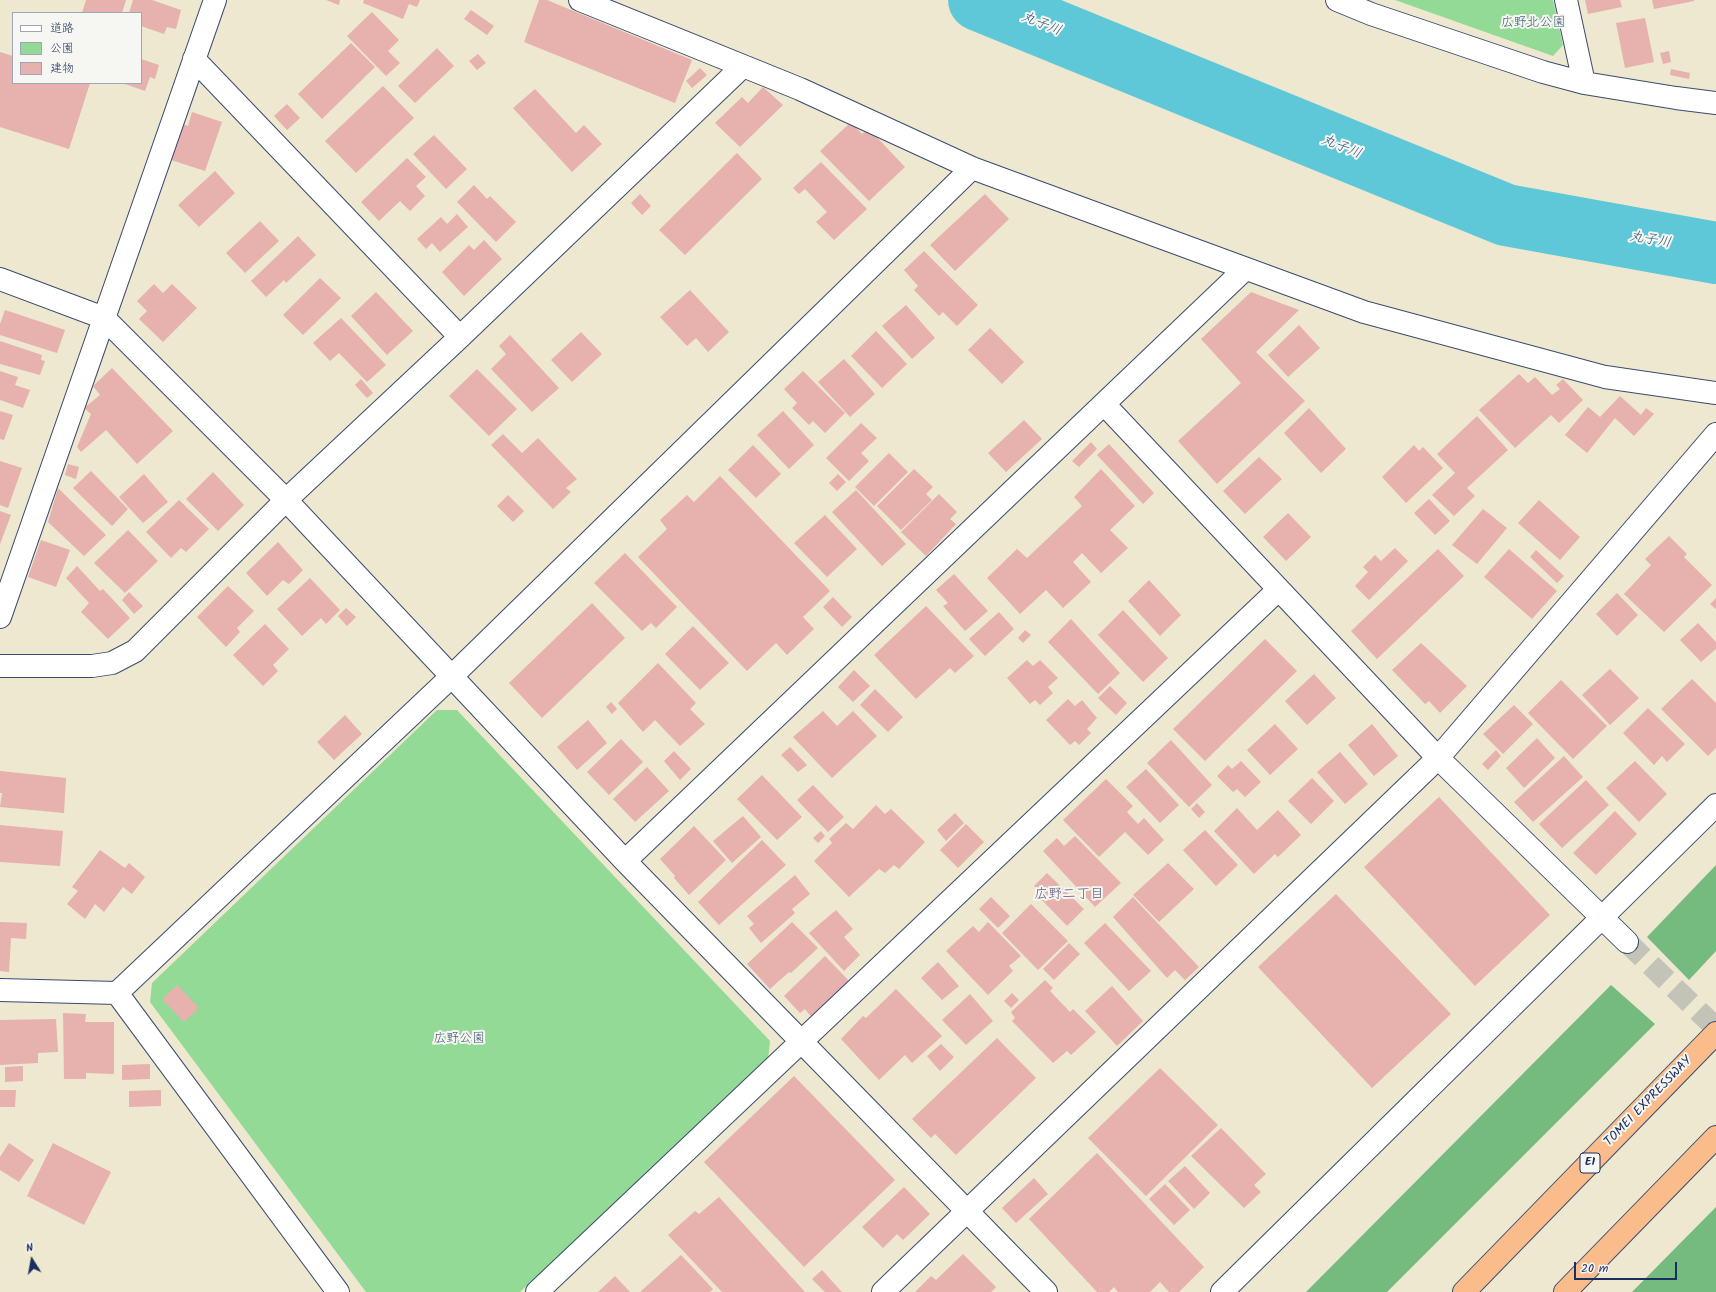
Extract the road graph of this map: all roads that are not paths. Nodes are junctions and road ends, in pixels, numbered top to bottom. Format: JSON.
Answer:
{"nodes":[{"id":1,"x":215,"y":0,"type":"edge"},
{"id":2,"x":580,"y":0,"type":"edge"},
{"id":3,"x":1337,"y":0,"type":"edge"},
{"id":4,"x":1566,"y":0,"type":"edge"},
{"id":5,"x":194,"y":58,"type":"junction"},
{"id":6,"x":743,"y":66,"type":"junction"},
{"id":7,"x":1584,"y":83,"type":"junction"},
{"id":8,"x":1716,"y":103,"type":"edge"},
{"id":9,"x":972,"y":168,"type":"junction"},
{"id":10,"x":1245,"y":269,"type":"junction"},
{"id":11,"x":0,"y":280,"type":"edge"},
{"id":12,"x":104,"y":318,"type":"junction"},
{"id":13,"x":460,"y":337,"type":"junction"},
{"id":14,"x":1716,"y":393,"type":"edge"},
{"id":15,"x":1104,"y":404,"type":"junction"},
{"id":16,"x":1716,"y":434,"type":"edge"},
{"id":17,"x":286,"y":500,"type":"junction"},
{"id":18,"x":1278,"y":590,"type":"junction"},
{"id":19,"x":0,"y":617,"type":"edge"},
{"id":20,"x":0,"y":666,"type":"edge"},
{"id":21,"x":451,"y":677,"type":"junction"},
{"id":22,"x":1438,"y":758,"type":"junction"},
{"id":23,"x":1716,"y":805,"type":"edge"},
{"id":24,"x":625,"y":860,"type":"junction"},
{"id":25,"x":1603,"y":917,"type":"junction"},
{"id":26,"x":1627,"y":942,"type":"tunnel mouth"},
{"id":27,"x":0,"y":990,"type":"edge"},
{"id":28,"x":117,"y":993,"type":"junction"},
{"id":29,"x":1716,"y":1033,"type":"edge"},
{"id":30,"x":800,"y":1041,"type":"junction"},
{"id":31,"x":1716,"y":1137,"type":"edge"},
{"id":32,"x":968,"y":1211,"type":"junction"},
{"id":33,"x":338,"y":1292,"type":"edge"},
{"id":34,"x":537,"y":1292,"type":"edge"},
{"id":35,"x":883,"y":1292,"type":"edge"},
{"id":36,"x":1046,"y":1292,"type":"edge"},
{"id":37,"x":1222,"y":1292,"type":"edge"},
{"id":38,"x":1464,"y":1292,"type":"edge"},
{"id":39,"x":1565,"y":1292,"type":"edge"}],
"edges":[{"from":1,"to":5,"type":"street"},
{"from":2,"to":6,"type":"street"},
{"from":3,"to":7,"type":"street"},
{"from":4,"to":7,"type":"street"},
{"from":5,"to":12,"type":"street"},
{"from":5,"to":13,"type":"street"},
{"from":6,"to":9,"type":"street"},
{"from":6,"to":13,"type":"street"},
{"from":7,"to":8,"type":"street"},
{"from":9,"to":10,"type":"street"},
{"from":9,"to":21,"type":"street"},
{"from":10,"to":14,"type":"street"},
{"from":10,"to":15,"type":"street"},
{"from":11,"to":12,"type":"street"},
{"from":12,"to":17,"type":"street"},
{"from":12,"to":19,"type":"street"},
{"from":13,"to":17,"type":"street"},
{"from":15,"to":18,"type":"street"},
{"from":15,"to":24,"type":"street"},
{"from":16,"to":22,"type":"street"},
{"from":17,"to":20,"type":"street"},
{"from":17,"to":21,"type":"street"},
{"from":18,"to":22,"type":"street"},
{"from":18,"to":30,"type":"street"},
{"from":21,"to":24,"type":"street"},
{"from":21,"to":28,"type":"street"},
{"from":22,"to":25,"type":"street"},
{"from":22,"to":32,"type":"street"},
{"from":23,"to":25,"type":"street"},
{"from":24,"to":30,"type":"street"},
{"from":25,"to":26,"type":"street"},
{"from":25,"to":37,"type":"street"},
{"from":27,"to":28,"type":"street"},
{"from":28,"to":33,"type":"street"},
{"from":29,"to":38,"type":"highway","name":"TOMEI EXPRESSWAY","number":"E1"},
{"from":30,"to":32,"type":"street"},
{"from":30,"to":34,"type":"street"},
{"from":31,"to":39,"type":"highway"},
{"from":32,"to":35,"type":"street"},
{"from":32,"to":36,"type":"street"}]}
